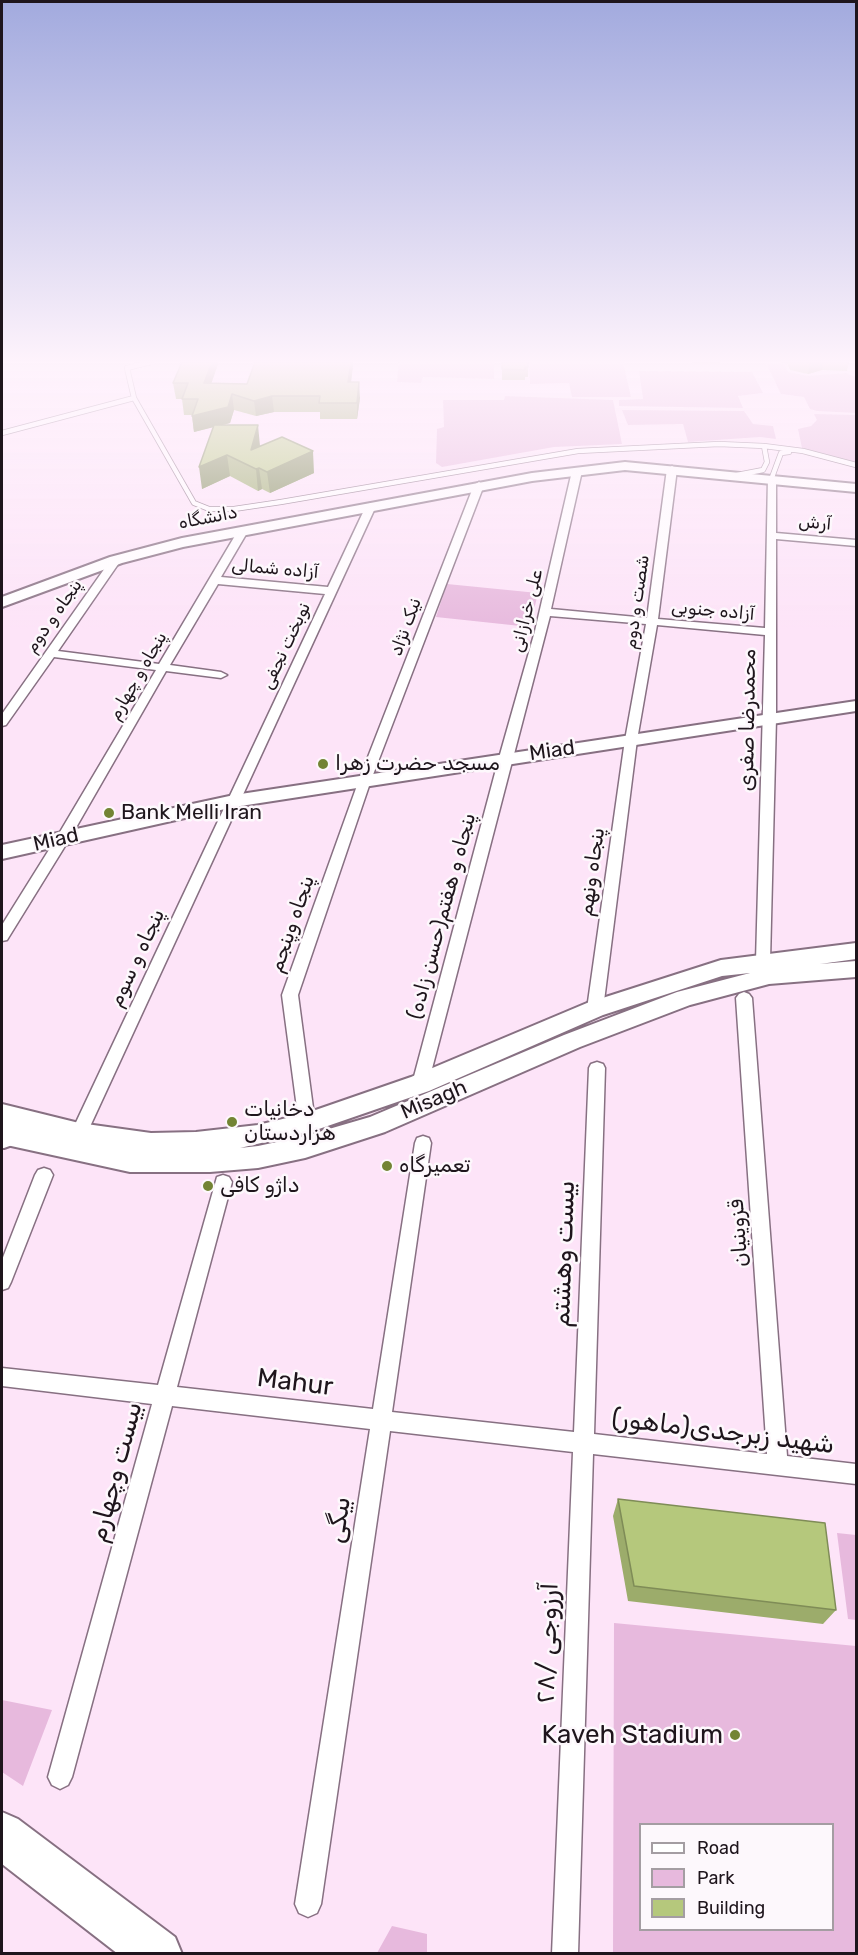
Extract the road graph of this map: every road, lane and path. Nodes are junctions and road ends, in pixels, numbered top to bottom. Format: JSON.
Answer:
{"nodes":[{"id":1,"x":166,"y":453,"type":"edge"},
{"id":2,"x":565,"y":453,"type":"edge"},
{"id":3,"x":765,"y":453,"type":"edge"},
{"id":4,"x":781,"y":453,"type":"edge"},
{"id":5,"x":811,"y":453,"type":"edge"},
{"id":6,"x":856,"y":465,"type":"edge"},
{"id":7,"x":672,"y":469,"type":"junction"},
{"id":8,"x":577,"y":471,"type":"junction"},
{"id":9,"x":737,"y":475,"type":"junction"},
{"id":10,"x":771,"y":480,"type":"junction"},
{"id":11,"x":479,"y":485,"type":"junction"},
{"id":12,"x":856,"y":488,"type":"edge"},
{"id":13,"x":371,"y":507,"type":"junction"},
{"id":14,"x":243,"y":531,"type":"junction"},
{"id":15,"x":771,"y":536,"type":"junction"},
{"id":16,"x":856,"y":543,"type":"edge"},
{"id":17,"x":116,"y":560,"type":"junction"},
{"id":18,"x":214,"y":580,"type":"junction"},
{"id":19,"x":332,"y":591,"type":"junction"},
{"id":20,"x":2,"y":602,"type":"edge"},
{"id":21,"x":545,"y":612,"type":"junction"},
{"id":22,"x":652,"y":622,"type":"junction"},
{"id":23,"x":770,"y":632,"type":"junction"},
{"id":24,"x":50,"y":653,"type":"junction"},
{"id":25,"x":163,"y":668,"type":"junction"},
{"id":26,"x":222,"y":675,"type":"dead end"},
{"id":27,"x":856,"y":706,"type":"edge"},
{"id":28,"x":770,"y":718,"type":"junction"},
{"id":29,"x":2,"y":722,"type":"edge"},
{"id":30,"x":631,"y":740,"type":"junction"},
{"id":31,"x":505,"y":758,"type":"junction"},
{"id":32,"x":365,"y":780,"type":"junction"},
{"id":33,"x":234,"y":801,"type":"junction"},
{"id":34,"x":63,"y":838,"type":"junction"},
{"id":35,"x":2,"y":852,"type":"edge"},
{"id":36,"x":2,"y":936,"type":"edge"},
{"id":37,"x":856,"y":951,"type":"edge"},
{"id":38,"x":766,"y":969,"type":"junction"},
{"id":39,"x":856,"y":969,"type":"edge"},
{"id":40,"x":744,"y":998,"type":"dead end"},
{"id":41,"x":595,"y":1009,"type":"junction"},
{"id":42,"x":597,"y":1068,"type":"dead end"},
{"id":43,"x":420,"y":1084,"type":"junction"},
{"id":44,"x":307,"y":1123,"type":"junction"},
{"id":45,"x":2,"y":1129,"type":"edge"},
{"id":46,"x":79,"y":1133,"type":"junction"},
{"id":47,"x":423,"y":1143,"type":"dead end"},
{"id":48,"x":44,"y":1175,"type":"dead end"},
{"id":49,"x":223,"y":1182,"type":"dead end"},
{"id":50,"x":2,"y":1281,"type":"edge"},
{"id":51,"x":2,"y":1377,"type":"edge"},
{"id":52,"x":165,"y":1395,"type":"junction"},
{"id":53,"x":382,"y":1420,"type":"junction"},
{"id":54,"x":583,"y":1443,"type":"junction"},
{"id":55,"x":778,"y":1465,"type":"junction"},
{"id":56,"x":856,"y":1474,"type":"edge"},
{"id":57,"x":60,"y":1777,"type":"dead end"},
{"id":58,"x":2,"y":1835,"type":"edge"},
{"id":59,"x":308,"y":1904,"type":"dead end"},
{"id":60,"x":158,"y":1953,"type":"edge"},
{"id":61,"x":565,"y":1953,"type":"edge"}],
"edges":[{"from":1,"to":2,"type":"lane"},
{"from":3,"to":9,"type":"lane"},
{"from":4,"to":10,"type":"lane"},
{"from":5,"to":6,"type":"lane"},
{"from":7,"to":8,"type":"street","name":"دانشگاه"},
{"from":7,"to":9,"type":"street","name":"دانشگاه"},
{"from":7,"to":22,"type":"street","name":"شصت و دوم"},
{"from":8,"to":11,"type":"street","name":"دانشگاه"},
{"from":8,"to":21,"type":"street","name":"علی خرازانی"},
{"from":9,"to":10,"type":"street","name":"دانشگاه"},
{"from":10,"to":12,"type":"street","name":"دانشگاه"},
{"from":10,"to":15,"type":"street","name":"محمدرضا صفری"},
{"from":11,"to":13,"type":"street","name":"دانشگاه"},
{"from":11,"to":32,"type":"street","name":"نیک نژاد"},
{"from":13,"to":14,"type":"street","name":"دانشگاه"},
{"from":13,"to":19,"type":"street","name":"نوبخت نجفی"},
{"from":14,"to":17,"type":"street","name":"دانشگاه"},
{"from":14,"to":18,"type":"street","name":"پنجاه و چهارم"},
{"from":15,"to":16,"type":"street","name":"آرش"},
{"from":15,"to":23,"type":"street","name":"محمدرضا صفری"},
{"from":17,"to":20,"type":"street","name":"دانشگاه"},
{"from":17,"to":24,"type":"street","name":"پنجاه و دوم"},
{"from":18,"to":19,"type":"street","name":"آزاده شمالی"},
{"from":18,"to":25,"type":"street","name":"پنجاه و چهارم"},
{"from":19,"to":33,"type":"street","name":"نوبخت نجفی"},
{"from":21,"to":22,"type":"street","name":"آزاده جنوبی"},
{"from":21,"to":31,"type":"street","name":"علی خرازانی"},
{"from":22,"to":23,"type":"street","name":"آزاده جنوبی"},
{"from":22,"to":30,"type":"street","name":"شصت و دوم"},
{"from":23,"to":28,"type":"street","name":"محمدرضا صفری"},
{"from":24,"to":25,"type":"street"},
{"from":24,"to":29,"type":"street","name":"پنجاه و دوم"},
{"from":25,"to":26,"type":"street"},
{"from":25,"to":34,"type":"street","name":"پنجاه و چهارم"},
{"from":27,"to":28,"type":"street","name":"Miad"},
{"from":28,"to":30,"type":"street","name":"Miad"},
{"from":28,"to":38,"type":"street","name":"محمدرضا صفری"},
{"from":30,"to":31,"type":"street","name":"Miad"},
{"from":30,"to":41,"type":"street","name":"پنجاه ونهم"},
{"from":31,"to":32,"type":"street","name":"Miad"},
{"from":31,"to":43,"type":"street","name":"(حسن زاده)پنجاه و هفتم"},
{"from":32,"to":33,"type":"street","name":"Miad"},
{"from":32,"to":44,"type":"street","name":"پنجاه وپنجم"},
{"from":33,"to":34,"type":"street","name":"Miad"},
{"from":33,"to":46,"type":"street","name":"پنجاه و سوم"},
{"from":34,"to":35,"type":"street","name":"Miad"},
{"from":34,"to":36,"type":"street","name":"پنجاه و چهارم"},
{"from":37,"to":38,"type":"street","name":"Misagh"},
{"from":38,"to":39,"type":"street","name":"Misagh"},
{"from":38,"to":41,"type":"street","name":"Misagh"},
{"from":38,"to":45,"type":"street","name":"Misagh"},
{"from":40,"to":55,"type":"street","name":"قزوینیان"},
{"from":41,"to":43,"type":"street","name":"Misagh"},
{"from":42,"to":54,"type":"street","name":"بیست وهشتم"},
{"from":43,"to":44,"type":"street","name":"Misagh"},
{"from":44,"to":46,"type":"street","name":"Misagh"},
{"from":45,"to":46,"type":"street","name":"Misagh"},
{"from":47,"to":53,"type":"street","name":"بیگی"},
{"from":48,"to":50,"type":"street"},
{"from":49,"to":52,"type":"street","name":"بیست وچهارم"},
{"from":51,"to":52,"type":"street","name":"Mahur"},
{"from":52,"to":53,"type":"street","name":"Mahur"},
{"from":52,"to":57,"type":"street","name":"بیست وچهارم"},
{"from":53,"to":54,"type":"street","name":"Mahur"},
{"from":53,"to":59,"type":"street","name":"بیگی"},
{"from":54,"to":55,"type":"street","name":"شهید زبرجدی(ماهور)"},
{"from":54,"to":61,"type":"street","name":"آرزوجی /۲۸"},
{"from":55,"to":56,"type":"street","name":"شهید زبرجدی(ماهور)"},
{"from":58,"to":60,"type":"highway"}]}
